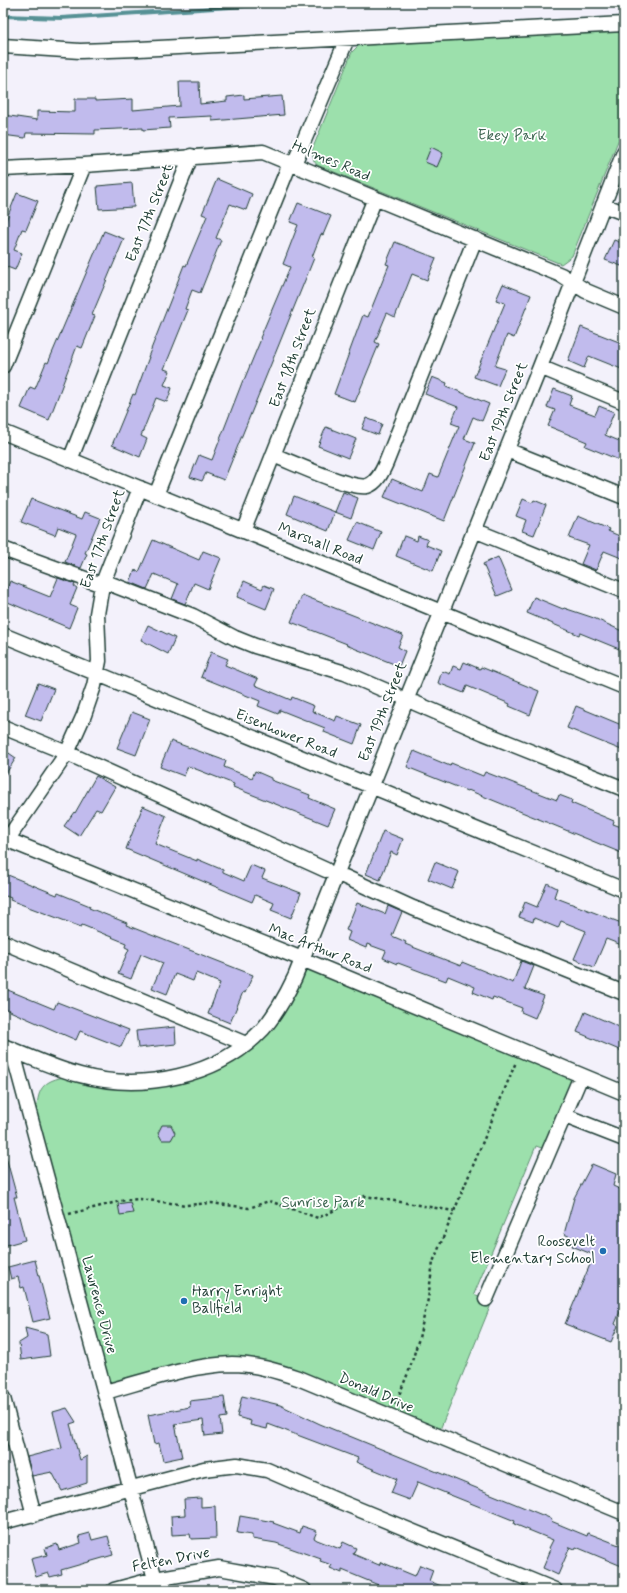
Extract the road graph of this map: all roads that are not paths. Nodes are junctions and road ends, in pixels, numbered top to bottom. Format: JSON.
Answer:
{"nodes":[{"id":1,"x":624,"y":24,"type":"edge"},
{"id":2,"x":346,"y":39,"type":"junction"},
{"id":3,"x":3,"y":46,"type":"edge"},
{"id":4,"x":624,"y":152,"type":"edge"},
{"id":5,"x":191,"y":156,"type":"junction"},
{"id":6,"x":292,"y":164,"type":"junction"},
{"id":7,"x":84,"y":165,"type":"junction"},
{"id":8,"x":3,"y":170,"type":"edge"},
{"id":9,"x":375,"y":198,"type":"junction"},
{"id":10,"x":603,"y":205,"type":"junction"},
{"id":11,"x":624,"y":213,"type":"edge"},
{"id":12,"x":475,"y":239,"type":"junction"},
{"id":13,"x":572,"y":282,"type":"junction"},
{"id":14,"x":624,"y":307,"type":"edge"},
{"id":15,"x":3,"y":366,"type":"edge"},
{"id":16,"x":540,"y":367,"type":"junction"},
{"id":17,"x":624,"y":402,"type":"edge"},
{"id":18,"x":3,"y":432,"type":"edge"},
{"id":19,"x":507,"y":450,"type":"junction"},
{"id":20,"x":273,"y":455,"type":"junction"},
{"id":21,"x":70,"y":460,"type":"junction"},
{"id":22,"x":140,"y":488,"type":"junction"},
{"id":23,"x":156,"y":495,"type":"junction"},
{"id":24,"x":624,"y":497,"type":"edge"},
{"id":25,"x":243,"y":530,"type":"junction"},
{"id":26,"x":474,"y":530,"type":"junction"},
{"id":27,"x":3,"y":548,"type":"edge"},
{"id":28,"x":102,"y":583,"type":"junction"},
{"id":29,"x":624,"y":590,"type":"edge"},
{"id":30,"x":442,"y":612,"type":"junction"},
{"id":31,"x":3,"y":635,"type":"edge"},
{"id":32,"x":96,"y":674,"type":"junction"},
{"id":33,"x":624,"y":687,"type":"edge"},
{"id":34,"x":396,"y":695,"type":"dead end"},
{"id":35,"x":415,"y":703,"type":"dead end"},
{"id":36,"x":3,"y":727,"type":"edge"},
{"id":37,"x":67,"y":753,"type":"junction"},
{"id":38,"x":371,"y":787,"type":"junction"},
{"id":39,"x":624,"y":789,"type":"edge"},
{"id":40,"x":5,"y":839,"type":"edge"},
{"id":41,"x":326,"y":870,"type":"dead end"},
{"id":42,"x":345,"y":877,"type":"dead end"},
{"id":43,"x":624,"y":890,"type":"edge"},
{"id":44,"x":3,"y":942,"type":"edge"},
{"id":45,"x":302,"y":959,"type":"junction"},
{"id":46,"x":624,"y":993,"type":"edge"},
{"id":47,"x":246,"y":1044,"type":"junction"},
{"id":48,"x":8,"y":1047,"type":"edge"},
{"id":49,"x":581,"y":1076,"type":"junction"},
{"id":50,"x":624,"y":1093,"type":"edge"},
{"id":51,"x":565,"y":1116,"type":"junction"},
{"id":52,"x":624,"y":1139,"type":"edge"},
{"id":53,"x":486,"y":1299,"type":"dead end"},
{"id":54,"x":106,"y":1392,"type":"junction"},
{"id":55,"x":3,"y":1398,"type":"edge"},
{"id":56,"x":131,"y":1489,"type":"junction"},
{"id":57,"x":624,"y":1513,"type":"edge"},
{"id":58,"x":34,"y":1514,"type":"junction"},
{"id":59,"x":3,"y":1522,"type":"edge"},
{"id":60,"x":156,"y":1578,"type":"junction"},
{"id":61,"x":114,"y":1590,"type":"edge"},
{"id":62,"x":304,"y":1590,"type":"edge"},
{"id":63,"x":555,"y":1590,"type":"edge"}],
"edges":[{"from":1,"to":2,"type":"street"},
{"from":2,"to":3,"type":"street"},
{"from":2,"to":6,"type":"street"},
{"from":4,"to":10,"type":"street","name":"East 19th Street"},
{"from":5,"to":6,"type":"street","name":"Holmes Road"},
{"from":5,"to":7,"type":"street","name":"Holmes Road"},
{"from":5,"to":21,"type":"street","name":"East 17th Street"},
{"from":6,"to":9,"type":"street","name":"Holmes Road"},
{"from":6,"to":23,"type":"street"},
{"from":7,"to":8,"type":"street","name":"Holmes Road"},
{"from":7,"to":15,"type":"street"},
{"from":9,"to":12,"type":"street","name":"Holmes Road"},
{"from":9,"to":20,"type":"street","name":"East 18th Street"},
{"from":10,"to":11,"type":"street"},
{"from":10,"to":13,"type":"street","name":"East 19th Street"},
{"from":12,"to":13,"type":"street","name":"Holmes Road"},
{"from":12,"to":20,"type":"street"},
{"from":13,"to":14,"type":"street","name":"Holmes Road"},
{"from":13,"to":16,"type":"street","name":"East 19th Street"},
{"from":16,"to":17,"type":"street"},
{"from":16,"to":19,"type":"street","name":"East 19th Street"},
{"from":18,"to":21,"type":"street","name":"Marshall Road"},
{"from":19,"to":24,"type":"street"},
{"from":19,"to":26,"type":"street","name":"East 19th Street"},
{"from":20,"to":25,"type":"street","name":"East 18th Street"},
{"from":21,"to":22,"type":"street","name":"Marshall Road"},
{"from":22,"to":23,"type":"street","name":"Marshall Road"},
{"from":22,"to":28,"type":"street","name":"East 17th Street"},
{"from":23,"to":25,"type":"street","name":"Marshall Road"},
{"from":25,"to":30,"type":"street","name":"Marshall Road"},
{"from":26,"to":29,"type":"street"},
{"from":26,"to":30,"type":"street","name":"East 19th Street"},
{"from":27,"to":28,"type":"street"},
{"from":28,"to":32,"type":"street","name":"East 17th Street"},
{"from":28,"to":34,"type":"street"},
{"from":30,"to":33,"type":"street","name":"Marshall Road"},
{"from":30,"to":38,"type":"street","name":"East 19th Street"},
{"from":31,"to":32,"type":"street","name":"Eisenhower Road"},
{"from":32,"to":37,"type":"street","name":"East 17th Street"},
{"from":32,"to":38,"type":"street","name":"Eisenhower Road"},
{"from":35,"to":39,"type":"street"},
{"from":36,"to":37,"type":"street"},
{"from":37,"to":40,"type":"street","name":"East 17th Street"},
{"from":37,"to":41,"type":"street"},
{"from":38,"to":43,"type":"street","name":"Eisenhower Road"},
{"from":38,"to":45,"type":"street","name":"East 19th Street"},
{"from":40,"to":45,"type":"street","name":"Mac Arthur Road"},
{"from":42,"to":46,"type":"street"},
{"from":44,"to":47,"type":"street"},
{"from":45,"to":47,"type":"street","name":"East 19th Street"},
{"from":45,"to":49,"type":"street","name":"Mac Arthur Road"},
{"from":47,"to":48,"type":"street","name":"East 19th Street"},
{"from":48,"to":54,"type":"street","name":"Lawrence Drive"},
{"from":49,"to":50,"type":"street","name":"Mac Arthur Road"},
{"from":49,"to":51,"type":"street"},
{"from":51,"to":52,"type":"street"},
{"from":51,"to":53,"type":"street"},
{"from":54,"to":56,"type":"street","name":"Lawrence Drive"},
{"from":54,"to":57,"type":"street","name":"Donald Drive"},
{"from":55,"to":58,"type":"street"},
{"from":56,"to":58,"type":"street"},
{"from":56,"to":60,"type":"street","name":"Lawrence Drive"},
{"from":56,"to":63,"type":"street"},
{"from":58,"to":59,"type":"street"},
{"from":60,"to":61,"type":"street","name":"Felten Drive"},
{"from":60,"to":62,"type":"street","name":"Felten Drive"}]}
